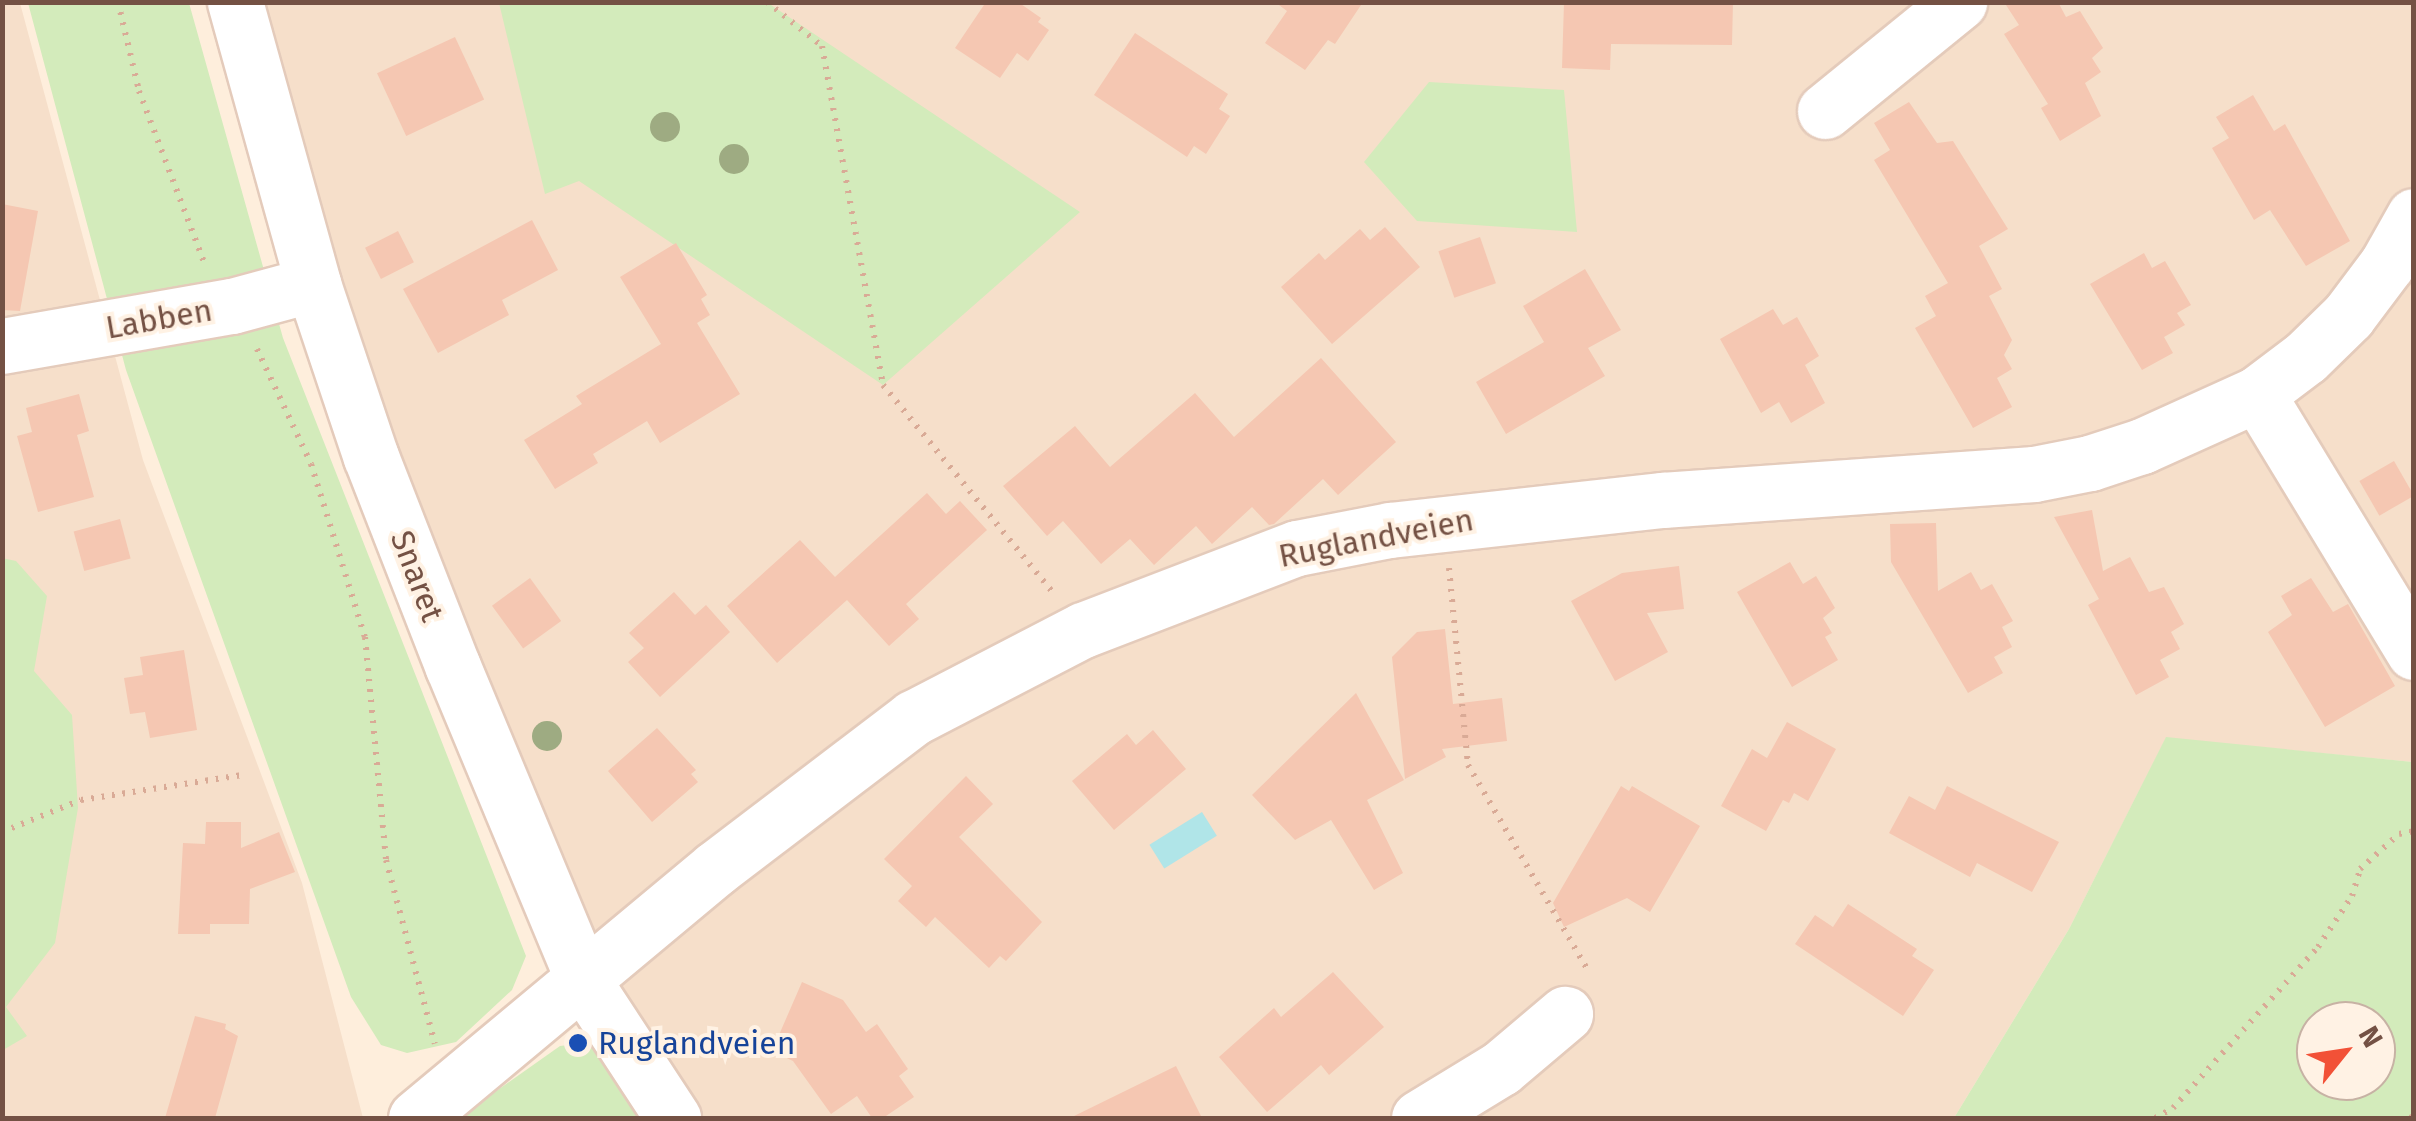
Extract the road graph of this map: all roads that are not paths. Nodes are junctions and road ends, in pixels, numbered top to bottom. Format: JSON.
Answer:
{"nodes":[{"id":1,"x":235,"y":2,"type":"edge"},
{"id":2,"x":1958,"y":2,"type":"edge"},
{"id":3,"x":1825,"y":111,"type":"dead end"},
{"id":4,"x":2414,"y":216,"type":"edge"},
{"id":5,"x":312,"y":284,"type":"junction"},
{"id":6,"x":2,"y":346,"type":"edge"},
{"id":7,"x":2257,"y":394,"type":"junction"},
{"id":8,"x":2414,"y":652,"type":"edge"},
{"id":9,"x":584,"y":982,"type":"junction"},
{"id":10,"x":1579,"y":997,"type":"road end"},
{"id":11,"x":432,"y":1106,"type":"edge"},
{"id":12,"x":674,"y":1118,"type":"edge"},
{"id":13,"x":1418,"y":1118,"type":"edge"}],
"edges":[{"from":1,"to":5,"type":"street","name":"Snaret"},
{"from":2,"to":3,"type":"street"},
{"from":4,"to":7,"type":"street","name":"Ruglandveien"},
{"from":5,"to":6,"type":"street","name":"Labben"},
{"from":5,"to":9,"type":"street","name":"Snaret"},
{"from":7,"to":8,"type":"street"},
{"from":7,"to":9,"type":"street","name":"Ruglandveien"},
{"from":9,"to":11,"type":"street","name":"Ruglandveien"},
{"from":9,"to":12,"type":"street","name":"Snaret"},
{"from":10,"to":13,"type":"street"}]}
